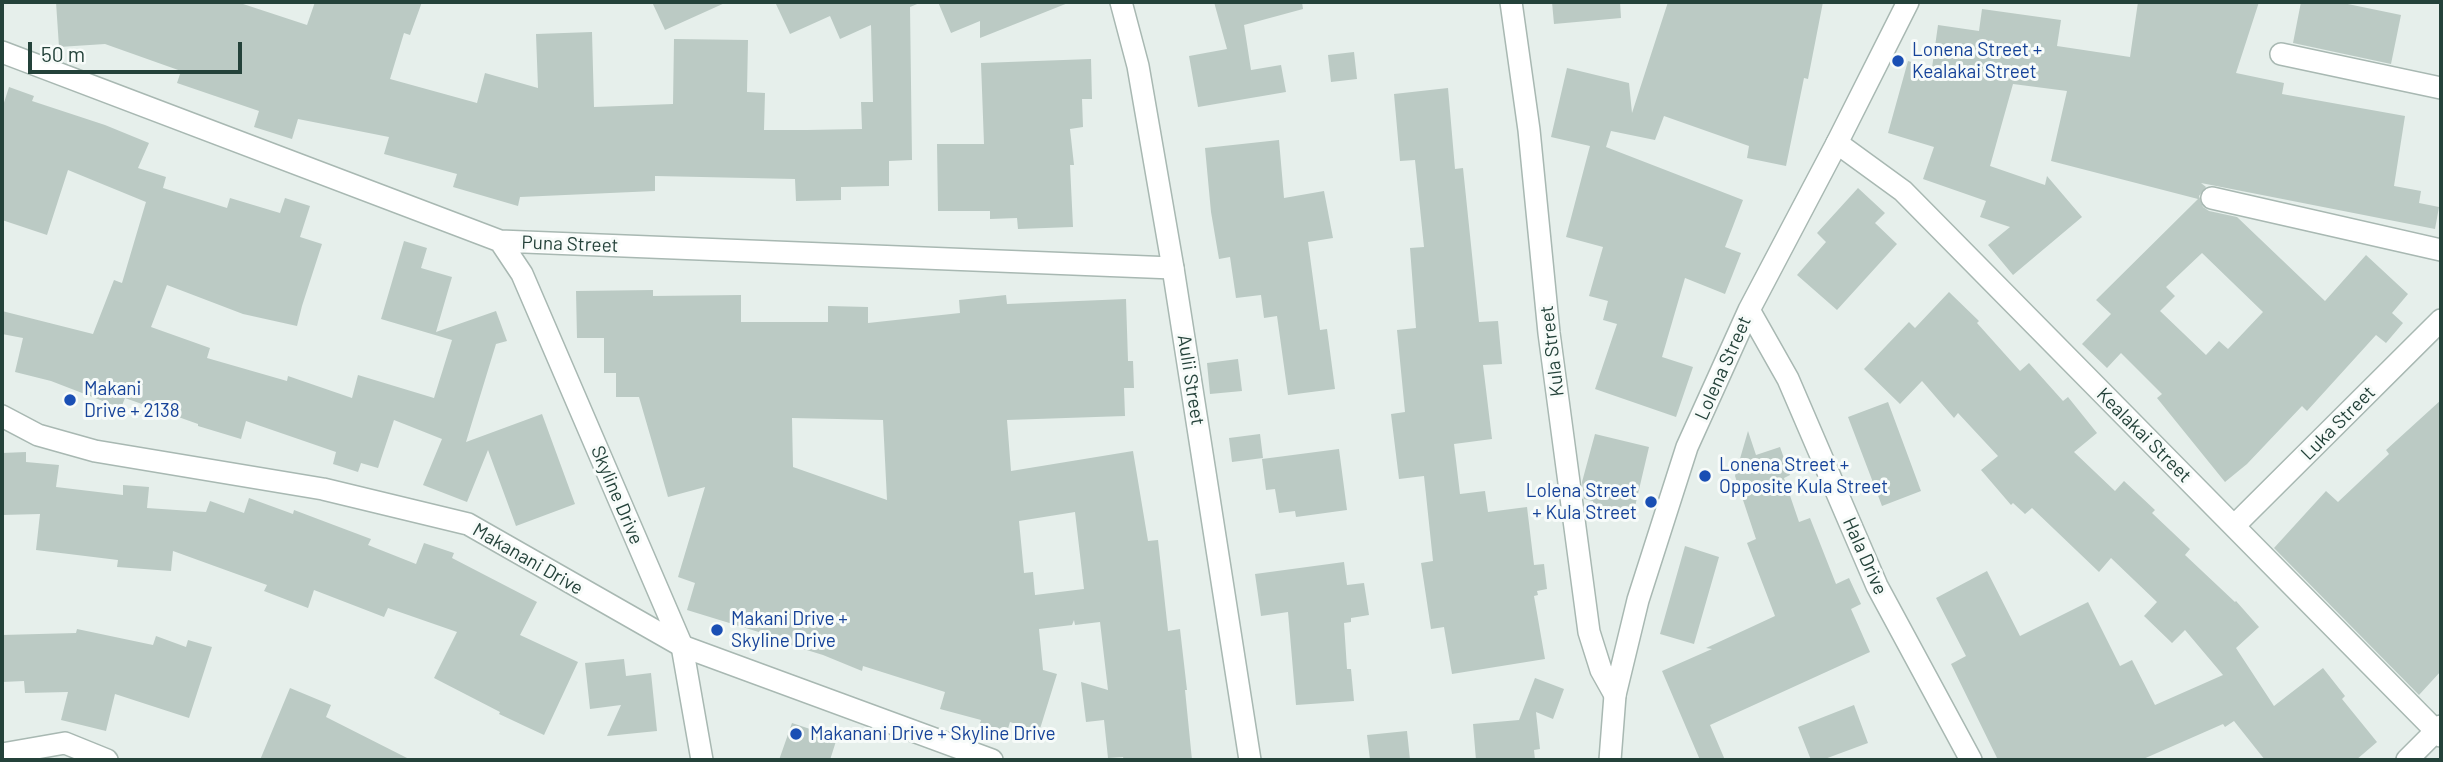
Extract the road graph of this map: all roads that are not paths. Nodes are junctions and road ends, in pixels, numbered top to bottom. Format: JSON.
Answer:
{"nodes":[{"id":1,"x":1121,"y":2,"type":"edge"},
{"id":2,"x":1511,"y":2,"type":"edge"},
{"id":3,"x":1908,"y":2,"type":"edge"},
{"id":4,"x":2,"y":52,"type":"edge"},
{"id":5,"x":2281,"y":54,"type":"dead end"},
{"id":6,"x":2441,"y":88,"type":"edge"},
{"id":7,"x":1837,"y":143,"type":"junction"},
{"id":8,"x":2212,"y":198,"type":"dead end"},
{"id":9,"x":500,"y":241,"type":"junction"},
{"id":10,"x":2441,"y":250,"type":"edge"},
{"id":11,"x":1173,"y":268,"type":"junction"},
{"id":12,"x":1749,"y":310,"type":"junction"},
{"id":13,"x":2441,"y":320,"type":"edge"},
{"id":14,"x":2,"y":416,"type":"edge"},
{"id":15,"x":2234,"y":526,"type":"junction"},
{"id":16,"x":681,"y":646,"type":"junction"},
{"id":17,"x":1615,"y":695,"type":"junction"},
{"id":18,"x":2440,"y":731,"type":"edge"},
{"id":19,"x":2,"y":754,"type":"edge"},
{"id":20,"x":107,"y":760,"type":"edge"},
{"id":21,"x":702,"y":760,"type":"edge"},
{"id":22,"x":992,"y":760,"type":"edge"},
{"id":23,"x":1250,"y":760,"type":"edge"},
{"id":24,"x":1611,"y":760,"type":"edge"},
{"id":25,"x":1971,"y":760,"type":"edge"},
{"id":26,"x":2407,"y":760,"type":"edge"}],
"edges":[{"from":1,"to":11,"type":"street","name":"Aulii Street"},
{"from":2,"to":17,"type":"street","name":"Kula Street"},
{"from":3,"to":7,"type":"street","name":"Lolena Street"},
{"from":4,"to":9,"type":"street","name":"Puna Street"},
{"from":5,"to":6,"type":"street"},
{"from":7,"to":12,"type":"street","name":"Lolena Street"},
{"from":7,"to":15,"type":"street","name":"Kealakai Street"},
{"from":8,"to":10,"type":"street"},
{"from":9,"to":11,"type":"street","name":"Puna Street"},
{"from":9,"to":16,"type":"street","name":"Skyline Drive"},
{"from":11,"to":23,"type":"street","name":"Aulii Street"},
{"from":12,"to":17,"type":"street","name":"Lolena Street"},
{"from":12,"to":25,"type":"street","name":"Hala Drive"},
{"from":13,"to":15,"type":"street","name":"Luka Street"},
{"from":14,"to":16,"type":"street","name":"Makanani Drive"},
{"from":15,"to":18,"type":"street","name":"Kealakai Street"},
{"from":16,"to":21,"type":"street","name":"Skyline Drive"},
{"from":16,"to":22,"type":"street","name":"Makanani Drive"},
{"from":17,"to":24,"type":"street","name":"Lolena Street"},
{"from":18,"to":26,"type":"street"},
{"from":19,"to":20,"type":"street"}]}
